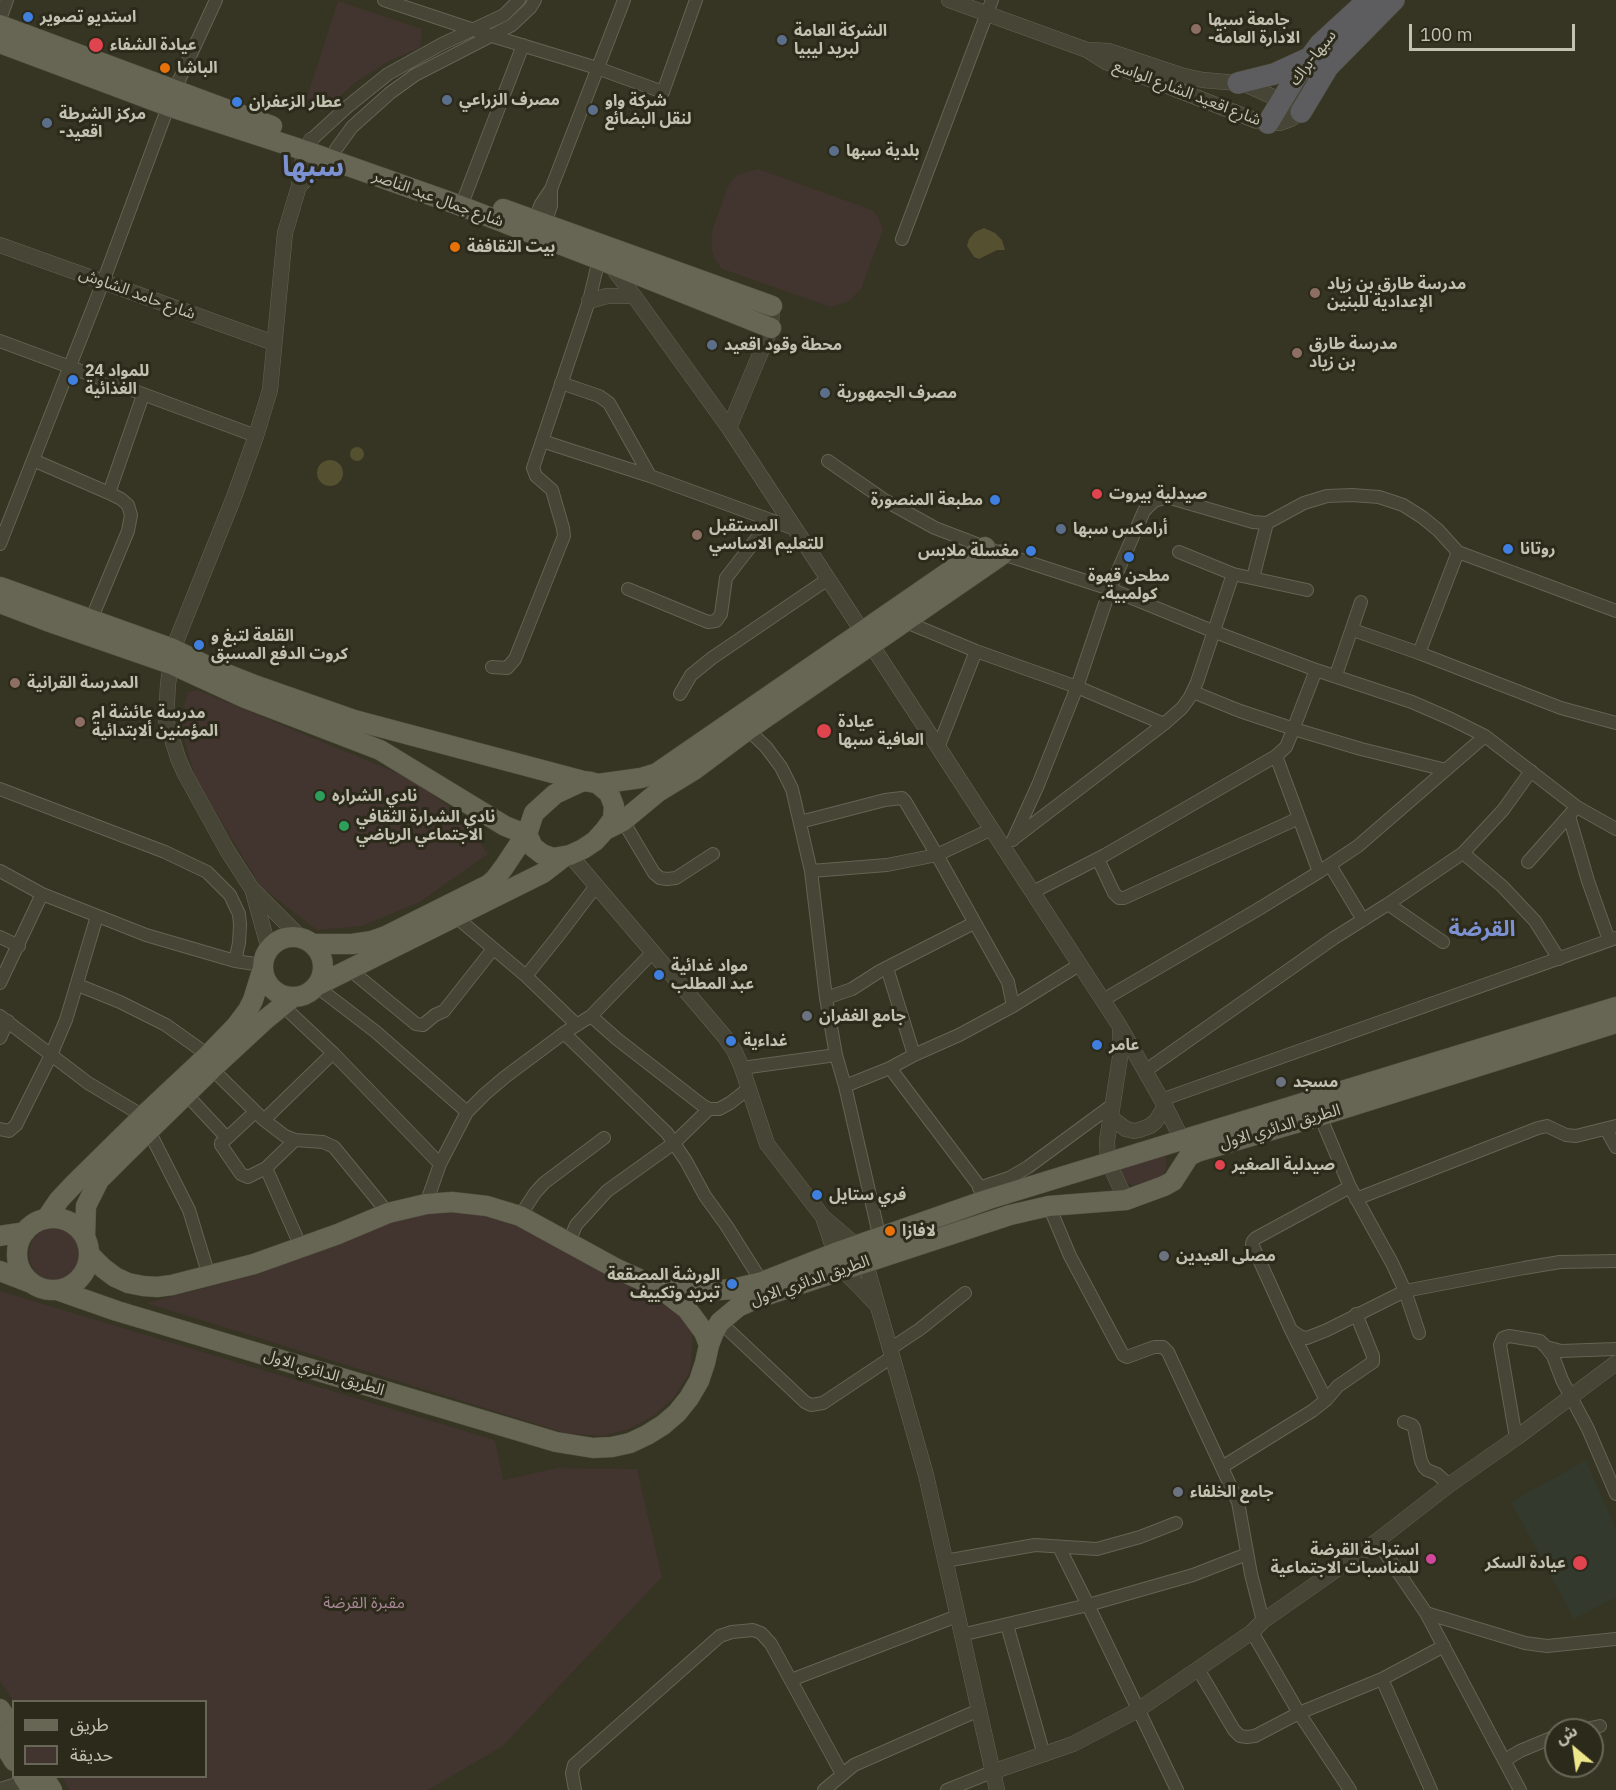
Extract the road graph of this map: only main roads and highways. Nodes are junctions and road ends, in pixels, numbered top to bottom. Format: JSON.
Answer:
{"nodes":[{"id":1,"x":1368,"y":0,"type":"edge"},
{"id":2,"x":1394,"y":0,"type":"edge"},
{"id":3,"x":0,"y":25,"type":"edge"},
{"id":4,"x":0,"y":43,"type":"edge"},
{"id":5,"x":1310,"y":58,"type":"junction"},
{"id":6,"x":1238,"y":83,"type":"road end"},
{"id":7,"x":171,"y":98,"type":"junction"},
{"id":8,"x":1291,"y":111,"type":"junction"},
{"id":9,"x":1268,"y":123,"type":"road end"},
{"id":10,"x":335,"y":155,"type":"junction"},
{"id":11,"x":537,"y":229,"type":"junction"},
{"id":12,"x":607,"y":257,"type":"junction"},
{"id":13,"x":772,"y":306,"type":"road end"},
{"id":14,"x":771,"y":328,"type":"road end"},
{"id":15,"x":0,"y":586,"type":"edge"},
{"id":16,"x":0,"y":603,"type":"edge"},
{"id":17,"x":868,"y":639,"type":"junction"},
{"id":18,"x":172,"y":657,"type":"junction"},
{"id":19,"x":743,"y":724,"type":"junction"},
{"id":20,"x":591,"y":783,"type":"junction"},
{"id":21,"x":605,"y":830,"type":"junction"},
{"id":22,"x":528,"y":835,"type":"junction"},
{"id":23,"x":567,"y":855,"type":"junction"},
{"id":24,"x":306,"y":941,"type":"junction"},
{"id":25,"x":264,"y":961,"type":"junction"},
{"id":26,"x":316,"y":986,"type":"junction"},
{"id":27,"x":287,"y":1001,"type":"junction"},
{"id":28,"x":1616,"y":1006,"type":"edge"},
{"id":29,"x":1616,"y":1023,"type":"edge"},
{"id":30,"x":210,"y":1062,"type":"junction"},
{"id":31,"x":146,"y":1124,"type":"junction"},
{"id":32,"x":1186,"y":1148,"type":"junction"},
{"id":33,"x":46,"y":1219,"type":"junction"},
{"id":34,"x":25,"y":1232,"type":"junction"},
{"id":35,"x":0,"y":1236,"type":"edge"},
{"id":36,"x":87,"y":1245,"type":"junction"},
{"id":37,"x":861,"y":1254,"type":"junction"},
{"id":38,"x":839,"y":1261,"type":"junction"},
{"id":39,"x":0,"y":1271,"type":"edge"},
{"id":40,"x":31,"y":1282,"type":"junction"},
{"id":41,"x":656,"y":1286,"type":"junction"},
{"id":42,"x":57,"y":1290,"type":"junction"},
{"id":43,"x":709,"y":1345,"type":"junction"},
{"id":44,"x":0,"y":1708,"type":"edge"},
{"id":45,"x":12,"y":1727,"type":"edge"},
{"id":46,"x":0,"y":1738,"type":"edge"},
{"id":47,"x":12,"y":1758,"type":"edge"},
{"id":48,"x":31,"y":1781,"type":"edge"},
{"id":49,"x":52,"y":1790,"type":"edge"}],
"edges":[{"from":1,"to":5,"type":"highway","name":"سبها-براك"},
{"from":2,"to":8,"type":"highway","name":"سبها-براك"},
{"from":3,"to":7,"type":"main road","name":"شارع جمال عبد الناصر"},
{"from":4,"to":7,"type":"main road","name":"شارع جمال عبد الناصر"},
{"from":5,"to":6,"type":"highway"},
{"from":5,"to":8,"type":"highway","name":"سبها-براك"},
{"from":7,"to":10,"type":"main road","name":"شارع جمال عبد الناصر"},
{"from":8,"to":9,"type":"highway","name":"سبها-براك"},
{"from":10,"to":11,"type":"main road","name":"شارع جمال عبد الناصر"},
{"from":10,"to":11,"type":"main road","name":"شارع جمال عبد الناصر"},
{"from":11,"to":12,"type":"main road","name":"شارع جمال عبد الناصر"},
{"from":12,"to":13,"type":"main road","name":"شارع جمال عبد الناصر"},
{"from":12,"to":14,"type":"main road","name":"شارع جمال عبد الناصر"},
{"from":15,"to":18,"type":"main road"},
{"from":16,"to":18,"type":"main road"},
{"from":17,"to":17,"type":"main road"},
{"from":17,"to":19,"type":"main road"},
{"from":18,"to":20,"type":"main road"},
{"from":18,"to":22,"type":"main road"},
{"from":19,"to":20,"type":"main road"},
{"from":19,"to":21,"type":"main road"},
{"from":20,"to":21,"type":"main road"},
{"from":20,"to":22,"type":"main road"},
{"from":21,"to":23,"type":"main road"},
{"from":22,"to":23,"type":"main road"},
{"from":22,"to":24,"type":"main road"},
{"from":23,"to":26,"type":"main road"},
{"from":24,"to":25,"type":"main road"},
{"from":24,"to":26,"type":"main road"},
{"from":25,"to":27,"type":"main road"},
{"from":25,"to":30,"type":"main road"},
{"from":26,"to":27,"type":"main road"},
{"from":27,"to":30,"type":"main road"},
{"from":28,"to":32,"type":"main road","name":"الطريق الدائري الاول"},
{"from":29,"to":32,"type":"main road","name":"الطريق الدائري الاول"},
{"from":30,"to":31,"type":"main road"},
{"from":30,"to":31,"type":"main road"},
{"from":31,"to":33,"type":"main road"},
{"from":31,"to":36,"type":"main road"},
{"from":32,"to":37,"type":"main road","name":"الطريق الدائري الاول"},
{"from":32,"to":37,"type":"main road","name":"الطريق الدائري الاول"},
{"from":33,"to":34,"type":"main road"},
{"from":33,"to":36,"type":"main road"},
{"from":34,"to":35,"type":"main road"},
{"from":34,"to":40,"type":"main road"},
{"from":36,"to":41,"type":"main road","name":"الطريق الدائري الاول"},
{"from":36,"to":42,"type":"main road"},
{"from":37,"to":38,"type":"main road","name":"الطريق الدائري الاول"},
{"from":38,"to":41,"type":"main road","name":"الطريق الدائري الاول"},
{"from":38,"to":43,"type":"main road","name":"الطريق الدائري الاول"},
{"from":39,"to":40,"type":"main road"},
{"from":40,"to":42,"type":"main road"},
{"from":41,"to":43,"type":"main road"},
{"from":42,"to":43,"type":"main road","name":"الطريق الدائري الاول"},
{"from":44,"to":45,"type":"main road"},
{"from":46,"to":47,"type":"main road"},
{"from":48,"to":49,"type":"main road"}]}
